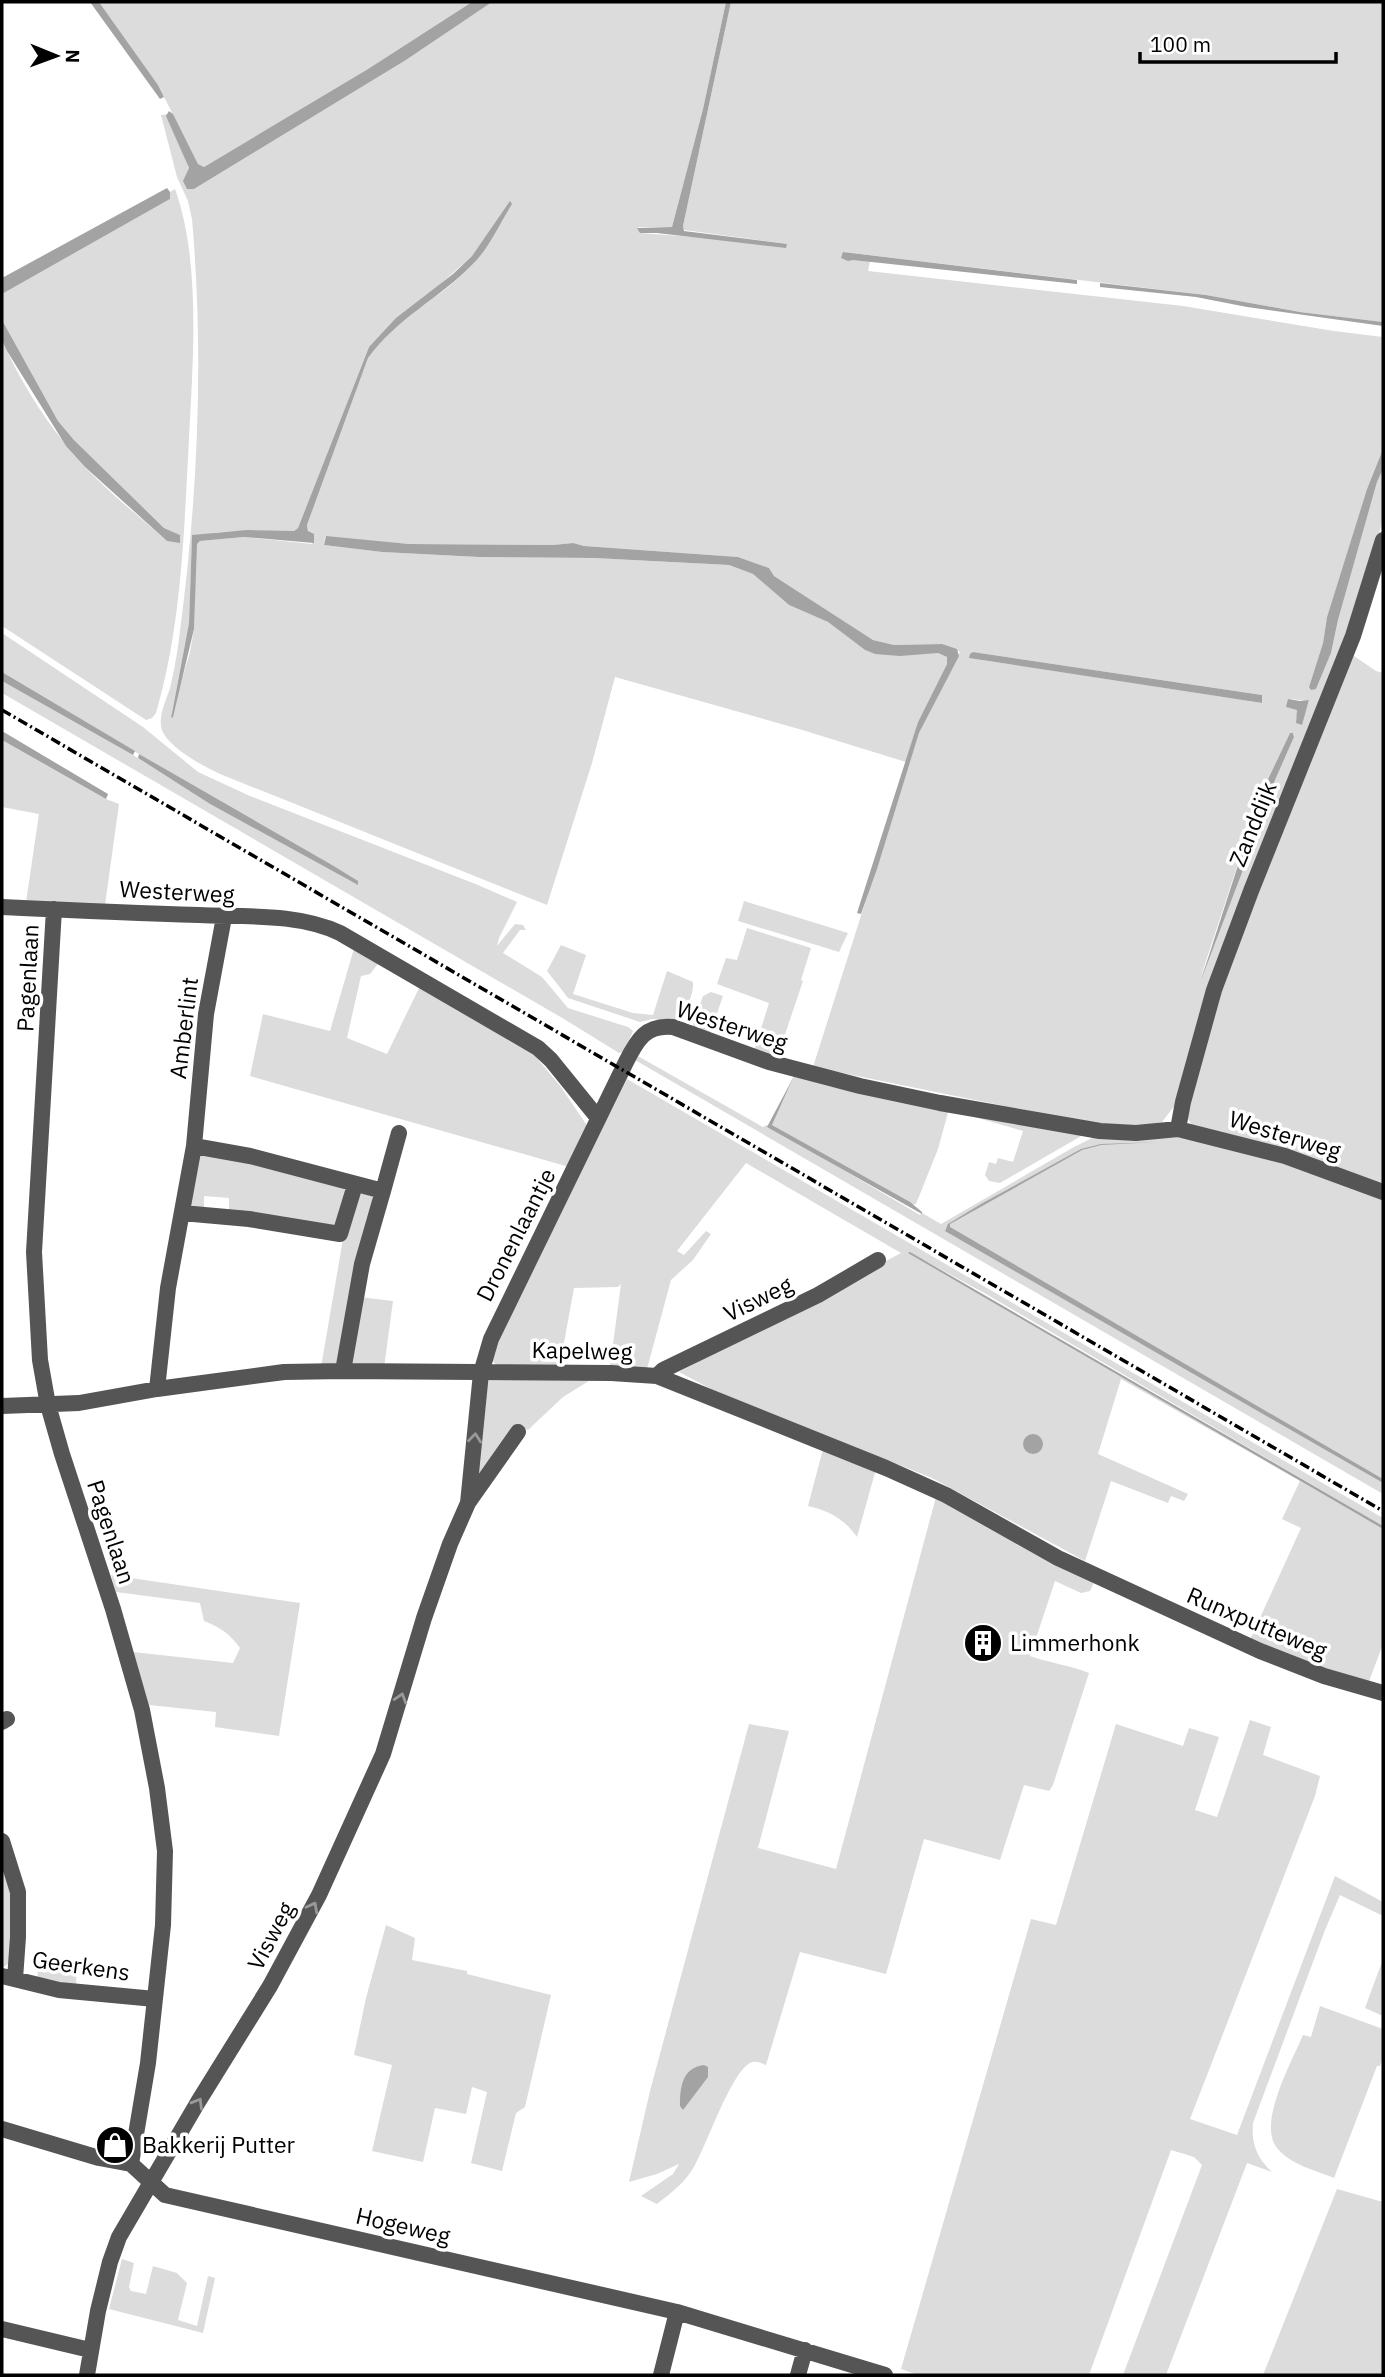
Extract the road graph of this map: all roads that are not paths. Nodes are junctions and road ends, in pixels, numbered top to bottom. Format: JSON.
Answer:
{"nodes":[{"id":1,"x":1383,"y":540,"type":"edge"},
{"id":2,"x":2,"y":907,"type":"edge"},
{"id":3,"x":54,"y":909,"type":"junction"},
{"id":4,"x":224,"y":916,"type":"junction"},
{"id":5,"x":598,"y":1118,"type":"junction"},
{"id":6,"x":1178,"y":1129,"type":"junction"},
{"id":7,"x":399,"y":1133,"type":"dead end"},
{"id":8,"x":194,"y":1146,"type":"junction"},
{"id":9,"x":355,"y":1185,"type":"junction"},
{"id":10,"x":383,"y":1191,"type":"junction"},
{"id":11,"x":1383,"y":1192,"type":"edge"},
{"id":12,"x":182,"y":1213,"type":"junction"},
{"id":13,"x":878,"y":1259,"type":"dead end"},
{"id":14,"x":343,"y":1370,"type":"junction"},
{"id":15,"x":481,"y":1373,"type":"junction"},
{"id":16,"x":657,"y":1376,"type":"junction"},
{"id":17,"x":158,"y":1389,"type":"junction"},
{"id":18,"x":48,"y":1405,"type":"junction"},
{"id":19,"x":2,"y":1406,"type":"edge"},
{"id":20,"x":518,"y":1432,"type":"dead end"},
{"id":21,"x":468,"y":1503,"type":"junction"},
{"id":22,"x":1117,"y":1587,"type":"joint"},
{"id":23,"x":1383,"y":1693,"type":"edge"},
{"id":24,"x":2,"y":1841,"type":"edge"},
{"id":25,"x":5,"y":1861,"type":"edge"},
{"id":26,"x":9,"y":1977,"type":"edge"},
{"id":27,"x":155,"y":1999,"type":"junction"},
{"id":28,"x":2,"y":2129,"type":"edge"},
{"id":29,"x":131,"y":2164,"type":"junction"},
{"id":30,"x":150,"y":2183,"type":"junction"},
{"id":31,"x":677,"y":2312,"type":"junction"},
{"id":32,"x":2,"y":2329,"type":"edge"},
{"id":33,"x":90,"y":2350,"type":"junction"},
{"id":34,"x":805,"y":2350,"type":"junction"},
{"id":35,"x":87,"y":2375,"type":"edge"},
{"id":36,"x":660,"y":2375,"type":"edge"},
{"id":37,"x":798,"y":2375,"type":"edge"},
{"id":38,"x":885,"y":2375,"type":"edge"}],
"edges":[{"from":1,"to":6,"type":"street","name":"Zanddijk"},
{"from":2,"to":3,"type":"street","name":"Westerweg"},
{"from":3,"to":4,"type":"street","name":"Westerweg"},
{"from":3,"to":18,"type":"street","name":"Pagenlaan"},
{"from":4,"to":5,"type":"street","name":"Westerweg"},
{"from":4,"to":8,"type":"street","name":"Amberlint"},
{"from":5,"to":6,"type":"street","name":"Westerweg"},
{"from":5,"to":15,"type":"street","name":"Dronenlaantje"},
{"from":6,"to":11,"type":"street","name":"Westerweg"},
{"from":7,"to":10,"type":"street"},
{"from":8,"to":9,"type":"street"},
{"from":8,"to":12,"type":"street","name":"Amberlint"},
{"from":9,"to":10,"type":"street"},
{"from":9,"to":12,"type":"street"},
{"from":10,"to":14,"type":"street"},
{"from":12,"to":17,"type":"street","name":"Amberlint"},
{"from":13,"to":16,"type":"street","name":"Visweg"},
{"from":14,"to":15,"type":"street","name":"Kapelweg"},
{"from":14,"to":17,"type":"street","name":"Kapelweg"},
{"from":15,"to":16,"type":"street","name":"Kapelweg"},
{"from":21,"to":15,"type":"street","name":"Visweg","one_way":true},
{"from":16,"to":22,"type":"street","name":"Kapelweg"},
{"from":17,"to":18,"type":"street","name":"Kapelweg"},
{"from":18,"to":19,"type":"street","name":"Kapelweg"},
{"from":18,"to":27,"type":"street","name":"Pagenlaan"},
{"from":20,"to":21,"type":"street","name":"Visweg"},
{"from":30,"to":21,"type":"street","name":"Visweg","one_way":true},
{"from":22,"to":23,"type":"street","name":"Runxputteweg"},
{"from":24,"to":25,"type":"street"},
{"from":25,"to":26,"type":"street"},
{"from":26,"to":27,"type":"street","name":"Geerkens"},
{"from":27,"to":29,"type":"street","name":"Pagenlaan"},
{"from":28,"to":29,"type":"street"},
{"from":29,"to":30,"type":"street","name":"Hogeweg"},
{"from":30,"to":31,"type":"street","name":"Hogeweg"},
{"from":30,"to":33,"type":"street","name":"Visweg"},
{"from":31,"to":34,"type":"street","name":"Hogeweg"},
{"from":31,"to":36,"type":"street"},
{"from":32,"to":33,"type":"street"},
{"from":33,"to":35,"type":"street","name":"Visweg"},
{"from":34,"to":37,"type":"street"},
{"from":34,"to":38,"type":"street","name":"Hogeweg"}]}
